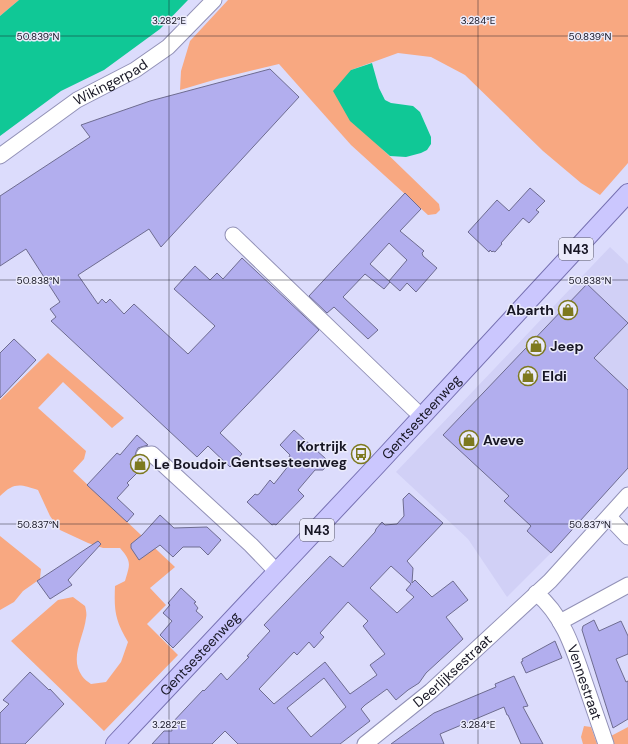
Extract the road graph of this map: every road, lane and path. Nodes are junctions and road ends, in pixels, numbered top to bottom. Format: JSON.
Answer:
{"nodes":[{"id":1,"x":214,"y":0,"type":"edge"},
{"id":2,"x":0,"y":156,"type":"edge"},
{"id":3,"x":626,"y":198,"type":"edge"},
{"id":4,"x":233,"y":236,"type":"dead end"},
{"id":5,"x":422,"y":417,"type":"junction"},
{"id":6,"x":144,"y":455,"type":"dead end"},
{"id":7,"x":628,"y":495,"type":"edge"},
{"id":8,"x":609,"y":517,"type":"junction"},
{"id":9,"x":628,"y":537,"type":"edge"},
{"id":10,"x":277,"y":572,"type":"junction"},
{"id":11,"x":628,"y":585,"type":"edge"},
{"id":12,"x":536,"y":594,"type":"junction"},
{"id":13,"x":560,"y":622,"type":"junction"},
{"id":14,"x":115,"y":744,"type":"edge"},
{"id":15,"x":365,"y":744,"type":"edge"},
{"id":16,"x":606,"y":744,"type":"edge"}],
"edges":[{"from":1,"to":2,"type":"street","name":"Wikingerpad"},
{"from":3,"to":5,"type":"main road","name":"Gentsesteenweg","number":"N43"},
{"from":4,"to":5,"type":"street"},
{"from":5,"to":10,"type":"main road","name":"Gentsesteenweg","number":"N43"},
{"from":6,"to":10,"type":"street"},
{"from":7,"to":8,"type":"street","name":"Deerlijksestraat"},
{"from":8,"to":9,"type":"street"},
{"from":8,"to":12,"type":"street","name":"Deerlijksestraat"},
{"from":10,"to":14,"type":"main road","name":"Gentsesteenweg","number":"N43"},
{"from":11,"to":13,"type":"street"},
{"from":12,"to":13,"type":"street","name":"Vennestraat"},
{"from":12,"to":15,"type":"street","name":"Deerlijksestraat"},
{"from":13,"to":16,"type":"street","name":"Vennestraat"}]}
